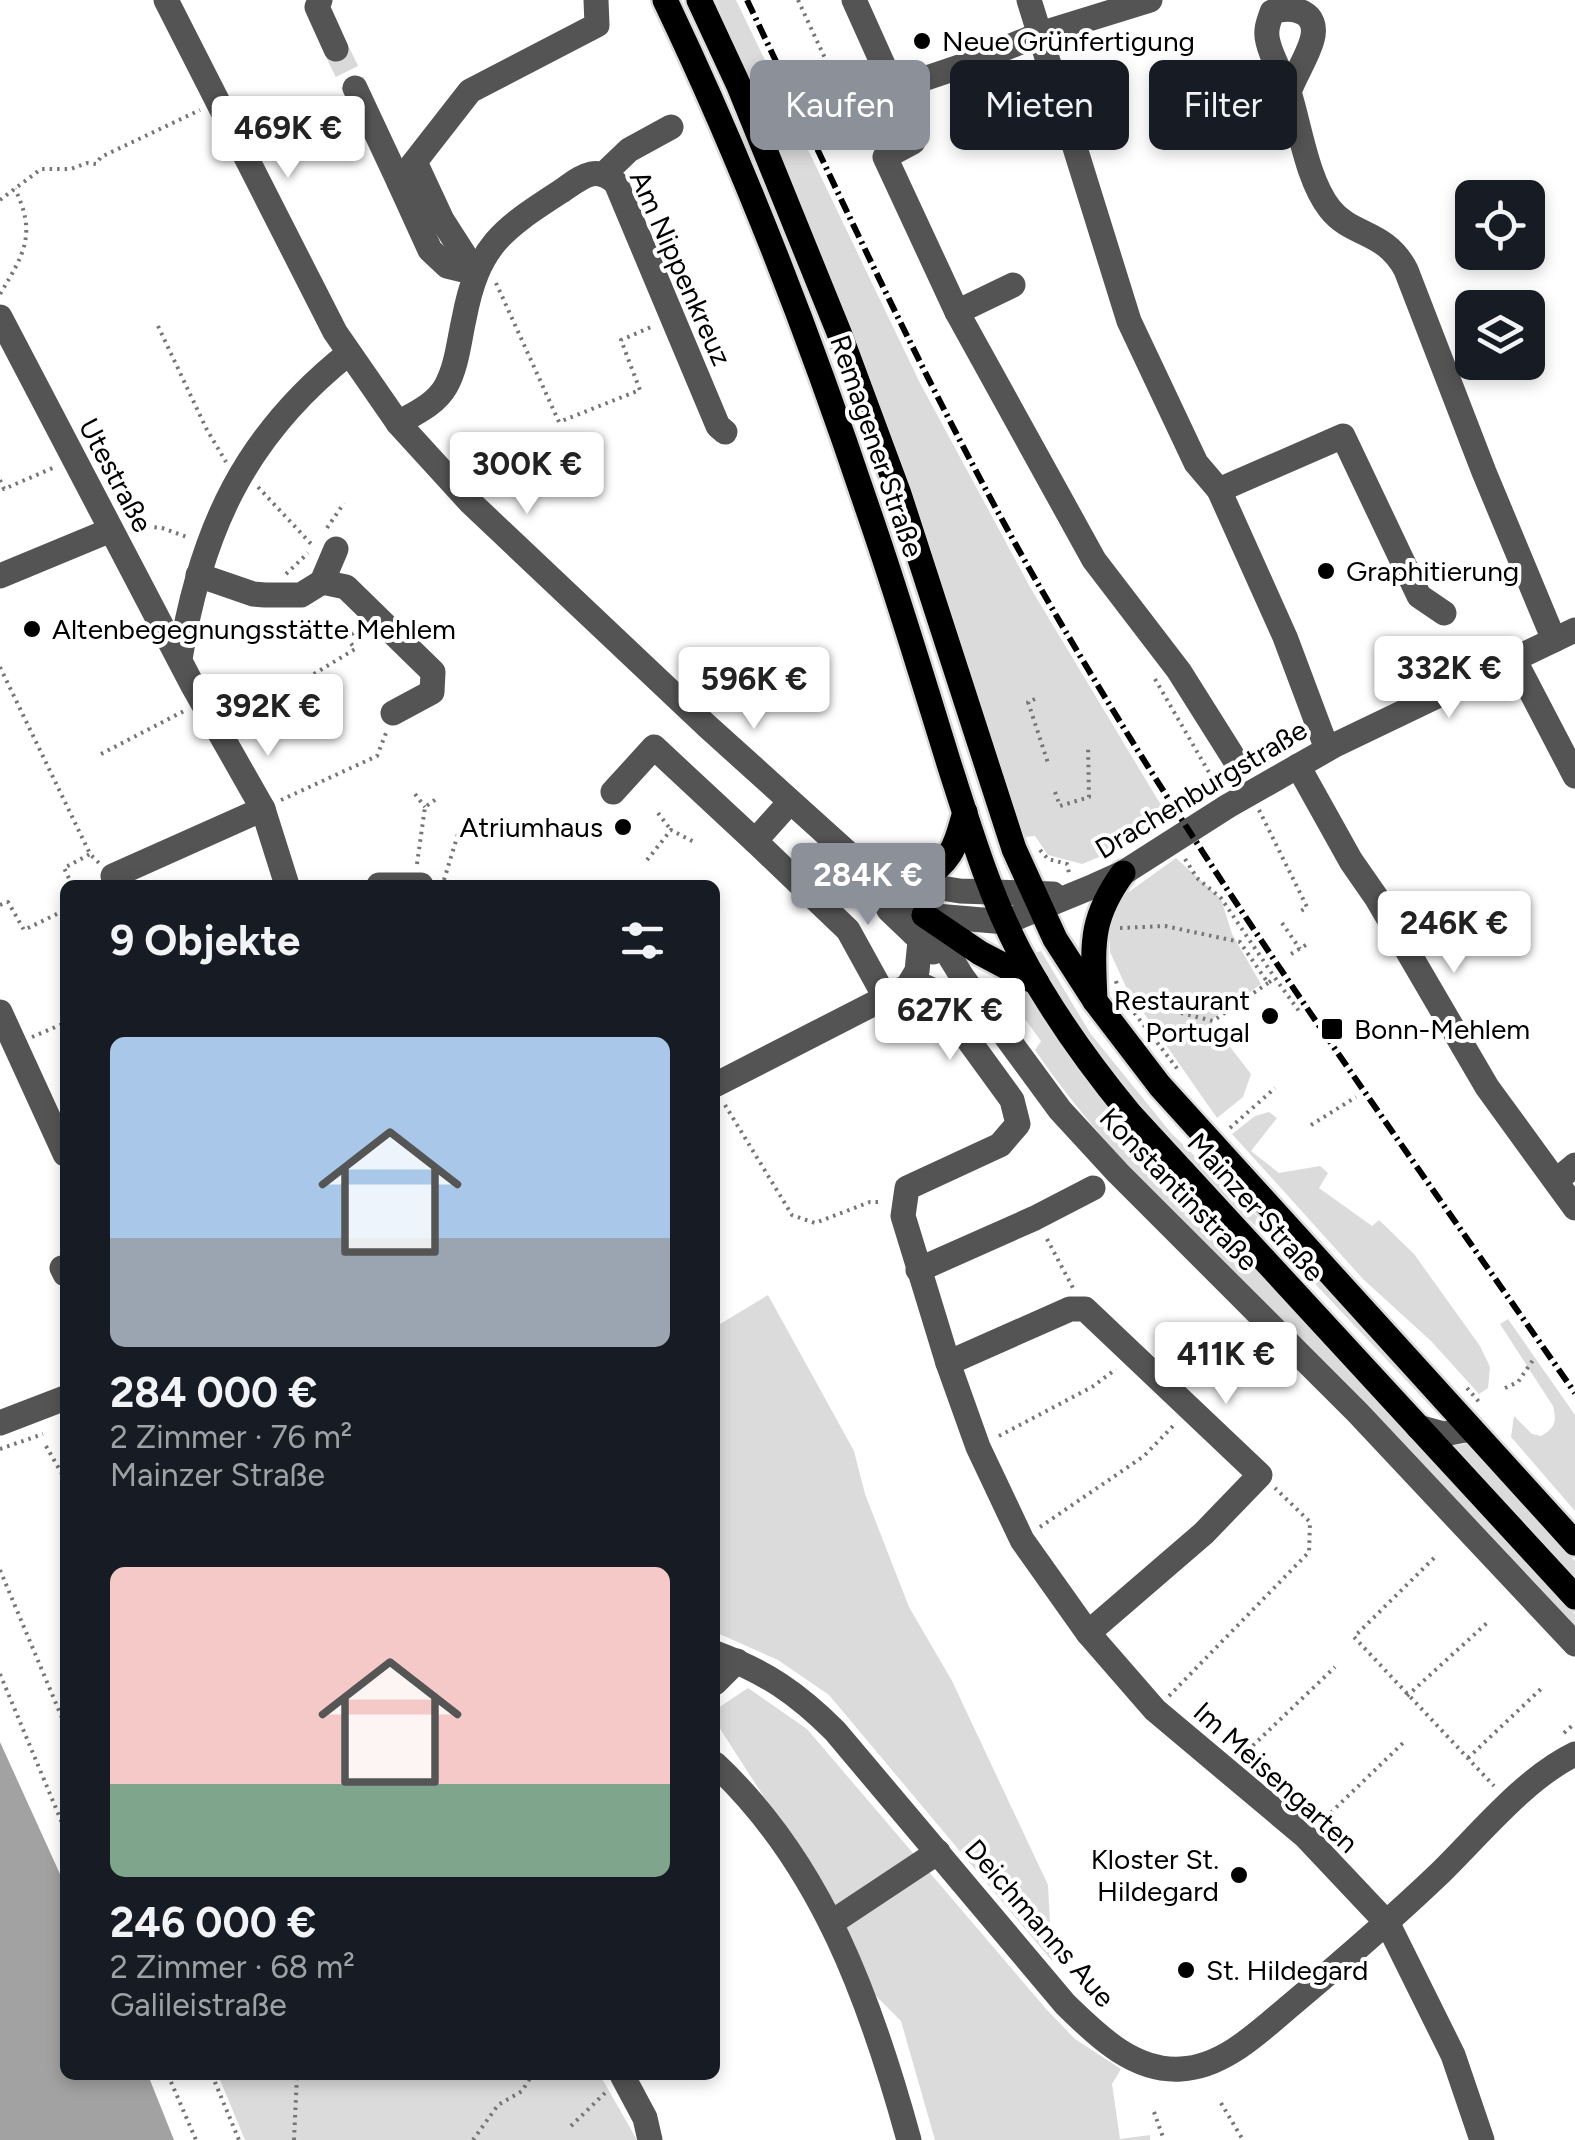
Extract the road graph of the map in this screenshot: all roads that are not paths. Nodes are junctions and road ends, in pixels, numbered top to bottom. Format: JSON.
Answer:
{"nodes":[{"id":1,"x":166,"y":0,"type":"edge"},
{"id":2,"x":320,"y":0,"type":"edge"},
{"id":3,"x":596,"y":0,"type":"edge"},
{"id":4,"x":665,"y":0,"type":"edge"},
{"id":5,"x":698,"y":0,"type":"edge"},
{"id":6,"x":854,"y":0,"type":"edge"},
{"id":7,"x":1030,"y":0,"type":"edge"},
{"id":8,"x":1150,"y":0,"type":"edge"},
{"id":9,"x":1270,"y":6,"type":"edge"},
{"id":10,"x":1040,"y":34,"type":"junction"},
{"id":11,"x":336,"y":50,"type":"tunnel mouth"},
{"id":12,"x":881,"y":60,"type":"edge"},
{"id":13,"x":1275,"y":60,"type":"edge"},
{"id":14,"x":1297,"y":73,"type":"edge"},
{"id":15,"x":930,"y":77,"type":"edge"},
{"id":16,"x":354,"y":88,"type":"tunnel mouth"},
{"id":17,"x":1297,"y":119,"type":"edge"},
{"id":18,"x":671,"y":127,"type":"dead end"},
{"id":19,"x":898,"y":150,"type":"edge"},
{"id":20,"x":407,"y":172,"type":"junction"},
{"id":21,"x":605,"y":173,"type":"junction"},
{"id":22,"x":480,"y":265,"type":"junction"},
{"id":23,"x":1013,"y":286,"type":"dead end"},
{"id":24,"x":957,"y":312,"type":"junction"},
{"id":25,"x":0,"y":317,"type":"edge"},
{"id":26,"x":349,"y":353,"type":"junction"},
{"id":27,"x":398,"y":424,"type":"junction"},
{"id":28,"x":725,"y":432,"type":"dead end"},
{"id":29,"x":1219,"y":490,"type":"junction"},
{"id":30,"x":111,"y":530,"type":"junction"},
{"id":31,"x":330,"y":541,"type":"road end"},
{"id":32,"x":198,"y":575,"type":"junction"},
{"id":33,"x":0,"y":576,"type":"edge"},
{"id":34,"x":322,"y":582,"type":"junction"},
{"id":35,"x":1444,"y":613,"type":"dead end"},
{"id":36,"x":1565,"y":635,"type":"edge"},
{"id":37,"x":180,"y":659,"type":"junction"},
{"id":38,"x":1514,"y":659,"type":"junction"},
{"id":39,"x":393,"y":714,"type":"road end"},
{"id":40,"x":1327,"y":749,"type":"junction"},
{"id":41,"x":1235,"y":760,"type":"dead end"},
{"id":42,"x":1298,"y":766,"type":"junction"},
{"id":43,"x":1575,"y":776,"type":"edge"},
{"id":44,"x":612,"y":792,"type":"dead end"},
{"id":45,"x":790,"y":802,"type":"junction"},
{"id":46,"x":263,"y":808,"type":"junction"},
{"id":47,"x":965,"y":812,"type":"junction"},
{"id":48,"x":754,"y":841,"type":"junction"},
{"id":49,"x":1123,"y":872,"type":"junction"},
{"id":50,"x":872,"y":875,"type":"junction"},
{"id":51,"x":114,"y":876,"type":"road end"},
{"id":52,"x":285,"y":880,"type":"edge"},
{"id":53,"x":917,"y":885,"type":"junction"},
{"id":54,"x":994,"y":893,"type":"junction"},
{"id":55,"x":1036,"y":901,"type":"junction"},
{"id":56,"x":924,"y":915,"type":"junction"},
{"id":57,"x":1006,"y":922,"type":"junction"},
{"id":58,"x":920,"y":941,"type":"junction"},
{"id":59,"x":962,"y":978,"type":"junction"},
{"id":60,"x":1036,"y":984,"type":"junction"},
{"id":61,"x":896,"y":991,"type":"junction"},
{"id":62,"x":1107,"y":997,"type":"junction"},
{"id":63,"x":0,"y":1012,"type":"edge"},
{"id":64,"x":720,"y":1095,"type":"edge"},
{"id":65,"x":60,"y":1143,"type":"edge"},
{"id":66,"x":1565,"y":1173,"type":"edge"},
{"id":67,"x":1093,"y":1188,"type":"dead end"},
{"id":68,"x":1575,"y":1208,"type":"edge"},
{"id":69,"x":918,"y":1270,"type":"junction"},
{"id":70,"x":948,"y":1363,"type":"junction"},
{"id":71,"x":60,"y":1400,"type":"edge"},
{"id":72,"x":0,"y":1423,"type":"edge"},
{"id":73,"x":1418,"y":1427,"type":"junction"},
{"id":74,"x":1472,"y":1429,"type":"junction"},
{"id":75,"x":1575,"y":1543,"type":"edge"},
{"id":76,"x":1575,"y":1597,"type":"edge"},
{"id":77,"x":1088,"y":1633,"type":"junction"},
{"id":78,"x":1575,"y":1644,"type":"edge"},
{"id":79,"x":726,"y":1657,"type":"edge"},
{"id":80,"x":1575,"y":1754,"type":"edge"},
{"id":81,"x":720,"y":1768,"type":"edge"},
{"id":82,"x":938,"y":1852,"type":"junction"},
{"id":83,"x":832,"y":1923,"type":"junction"},
{"id":84,"x":1388,"y":1924,"type":"junction"},
{"id":85,"x":626,"y":2080,"type":"edge"},
{"id":86,"x":650,"y":2140,"type":"edge"},
{"id":87,"x":909,"y":2140,"type":"edge"},
{"id":88,"x":1482,"y":2140,"type":"edge"}],
"edges":[{"from":1,"to":26,"type":"street"},
{"from":2,"to":11,"type":"street"},
{"from":3,"to":20,"type":"street"},
{"from":4,"to":47,"type":"main road","name":"Remagener Straße"},
{"from":5,"to":55,"type":"main road","name":"Remagener Straße"},
{"from":6,"to":12,"type":"street"},
{"from":7,"to":10,"type":"street"},
{"from":8,"to":10,"type":"street"},
{"from":9,"to":13,"type":"street"},
{"from":9,"to":14,"type":"street"},
{"from":10,"to":15,"type":"street"},
{"from":10,"to":29,"type":"street"},
{"from":16,"to":20,"type":"street"},
{"from":17,"to":36,"type":"street"},
{"from":18,"to":21,"type":"street"},
{"from":19,"to":24,"type":"street"},
{"from":20,"to":22,"type":"street"},
{"from":21,"to":22,"type":"street","name":"Am Nippenkreuz"},
{"from":21,"to":28,"type":"street","name":"Am Nippenkreuz"},
{"from":22,"to":27,"type":"street","name":"Am Nippenkreuz"},
{"from":23,"to":24,"type":"street"},
{"from":24,"to":41,"type":"street"},
{"from":25,"to":30,"type":"street","name":"Utestraße"},
{"from":26,"to":27,"type":"street"},
{"from":26,"to":32,"type":"street"},
{"from":27,"to":45,"type":"street"},
{"from":29,"to":35,"type":"street"},
{"from":29,"to":40,"type":"street"},
{"from":30,"to":33,"type":"street"},
{"from":30,"to":37,"type":"street","name":"Utestraße"},
{"from":31,"to":34,"type":"street"},
{"from":32,"to":34,"type":"street"},
{"from":32,"to":37,"type":"street"},
{"from":34,"to":39,"type":"street"},
{"from":36,"to":38,"type":"street","name":"Drachenburgstraße"},
{"from":37,"to":46,"type":"street","name":"Utestraße"},
{"from":38,"to":40,"type":"street","name":"Drachenburgstraße"},
{"from":38,"to":43,"type":"street"},
{"from":40,"to":42,"type":"street","name":"Drachenburgstraße"},
{"from":42,"to":49,"type":"street","name":"Drachenburgstraße"},
{"from":42,"to":66,"type":"street"},
{"from":44,"to":48,"type":"street"},
{"from":45,"to":48,"type":"street"},
{"from":45,"to":50,"type":"street"},
{"from":46,"to":51,"type":"street"},
{"from":46,"to":52,"type":"street","name":"Utestraße"},
{"from":47,"to":53,"type":"main road"},
{"from":47,"to":54,"type":"main road","name":"Remagener Straße"},
{"from":48,"to":61,"type":"street"},
{"from":49,"to":55,"type":"street","name":"Drachenburgstraße"},
{"from":49,"to":62,"type":"main road"},
{"from":50,"to":53,"type":"street"},
{"from":50,"to":56,"type":"street"},
{"from":50,"to":58,"type":"street"},
{"from":53,"to":54,"type":"street"},
{"from":54,"to":55,"type":"street"},
{"from":54,"to":57,"type":"main road","name":"Remagener Straße"},
{"from":55,"to":57,"type":"street"},
{"from":55,"to":62,"type":"main road","name":"Mainzer Straße"},
{"from":56,"to":57,"type":"street"},
{"from":56,"to":59,"type":"street","name":"Konstantinstraße"},
{"from":56,"to":60,"type":"main road"},
{"from":57,"to":60,"type":"main road","name":"Mainzer Straße"},
{"from":58,"to":59,"type":"street","name":"Konstantinstraße"},
{"from":58,"to":61,"type":"street"},
{"from":59,"to":78,"type":"street","name":"Konstantinstraße"},
{"from":60,"to":73,"type":"main road","name":"Mainzer Straße"},
{"from":61,"to":64,"type":"street"},
{"from":61,"to":69,"type":"street","name":"Im Meisengarten"},
{"from":62,"to":74,"type":"main road","name":"Mainzer Straße"},
{"from":63,"to":65,"type":"street"},
{"from":66,"to":68,"type":"street"},
{"from":67,"to":69,"type":"street"},
{"from":69,"to":70,"type":"street","name":"Im Meisengarten"},
{"from":70,"to":77,"type":"street","name":"Im Meisengarten"},
{"from":70,"to":77,"type":"street"},
{"from":71,"to":72,"type":"street"},
{"from":73,"to":74,"type":"street"},
{"from":73,"to":76,"type":"main road","name":"Mainzer Straße"},
{"from":74,"to":75,"type":"main road","name":"Mainzer Straße"},
{"from":77,"to":84,"type":"street","name":"Im Meisengarten"},
{"from":79,"to":82,"type":"street","name":"Deichmanns Aue"},
{"from":80,"to":84,"type":"street","name":"Deichmanns Aue"},
{"from":81,"to":83,"type":"street"},
{"from":82,"to":83,"type":"street"},
{"from":82,"to":84,"type":"street","name":"Deichmanns Aue"},
{"from":83,"to":87,"type":"street"},
{"from":84,"to":88,"type":"street","name":"Im Meisengarten"},
{"from":85,"to":86,"type":"street"}]}
